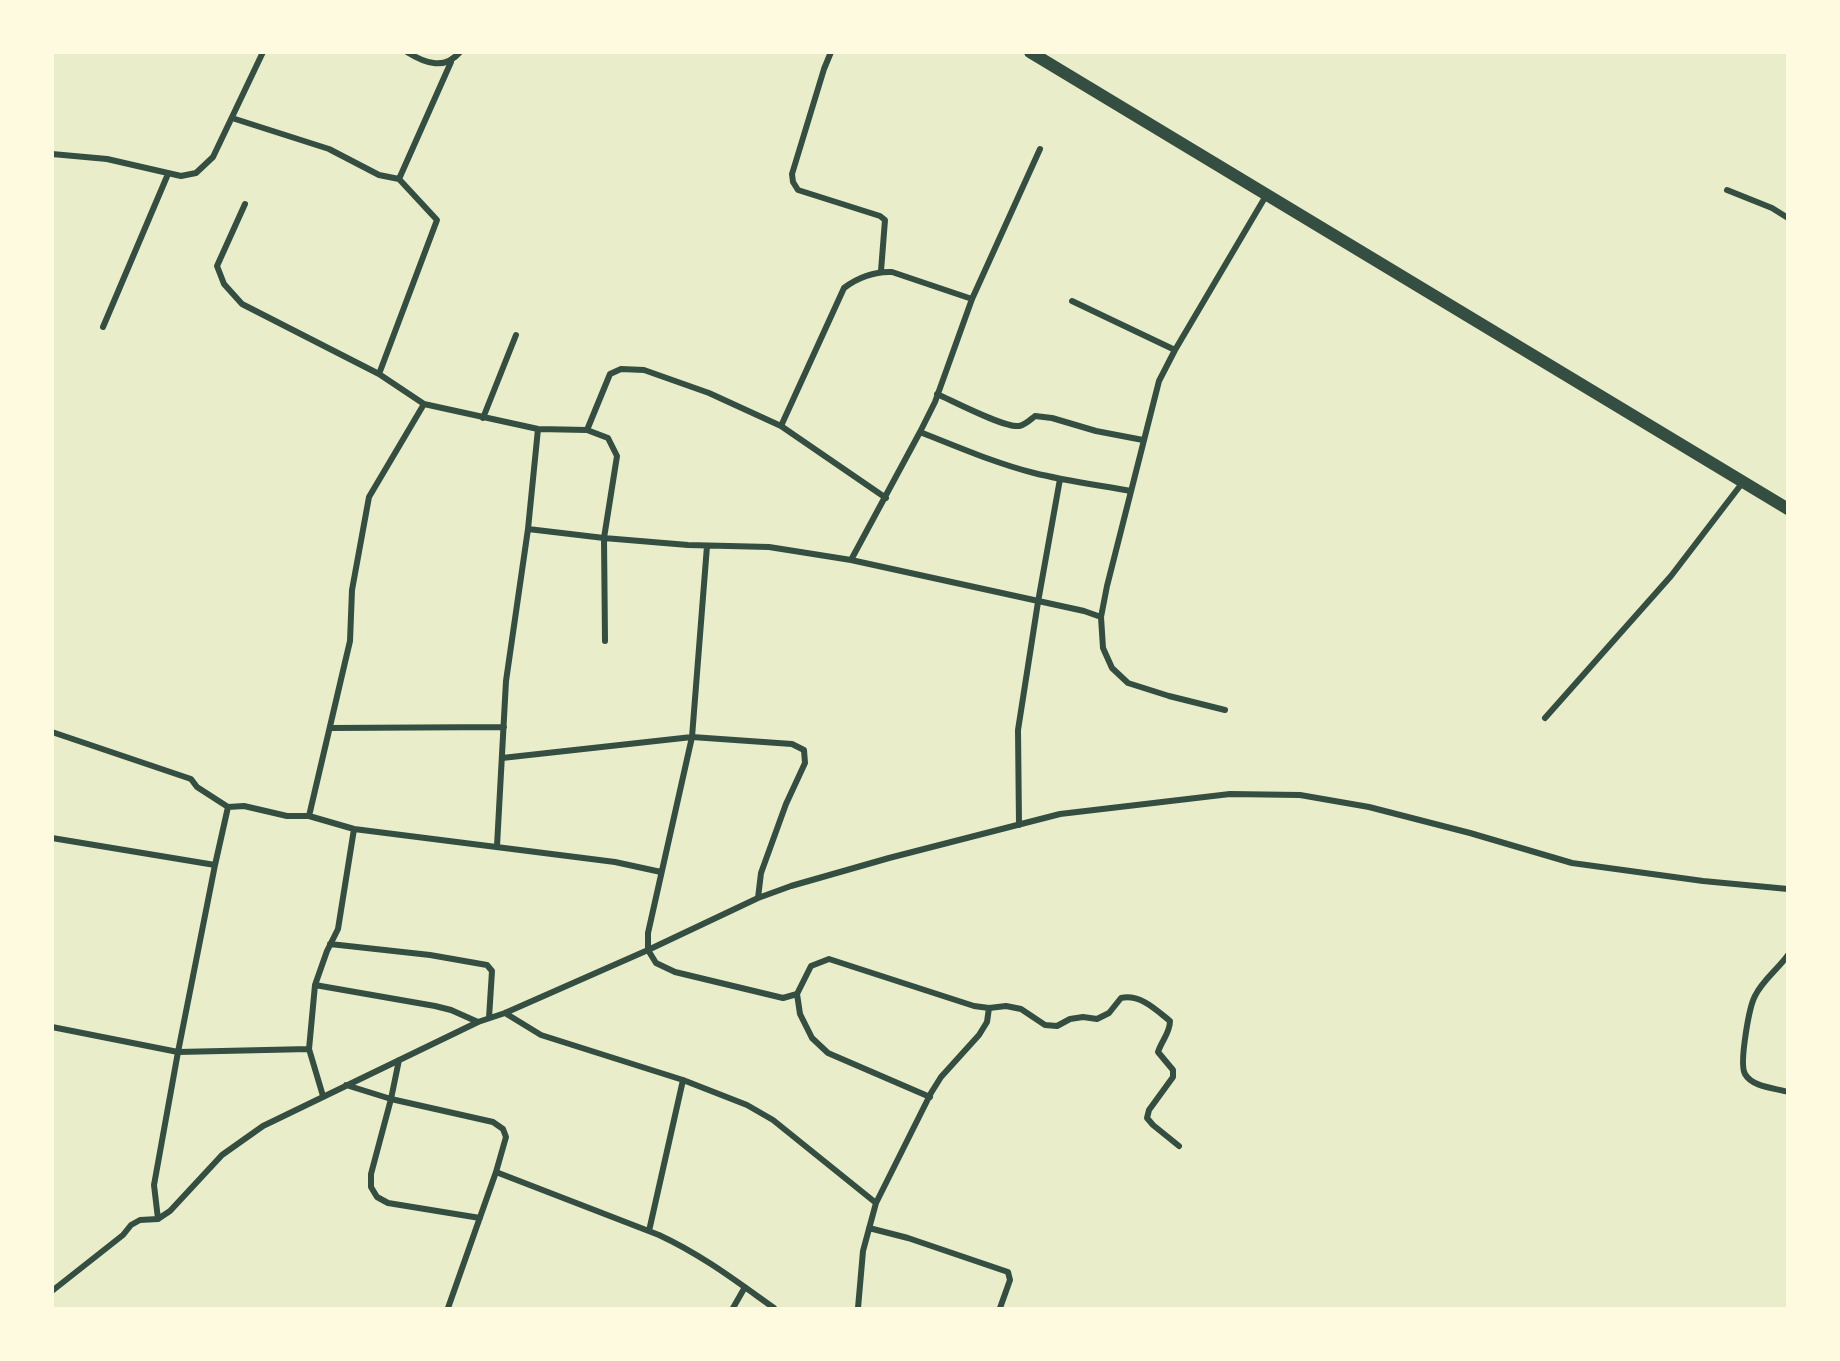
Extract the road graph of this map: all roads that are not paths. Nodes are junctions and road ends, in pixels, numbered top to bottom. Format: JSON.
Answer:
{"nodes":[{"id":1,"x":263,"y":52,"type":"edge"},
{"id":2,"x":408,"y":52,"type":"edge"},
{"id":3,"x":460,"y":52,"type":"edge"},
{"id":4,"x":831,"y":52,"type":"edge"},
{"id":5,"x":1030,"y":52,"type":"edge"},
{"id":6,"x":451,"y":62,"type":"junction"},
{"id":7,"x":232,"y":118,"type":"junction"},
{"id":8,"x":1040,"y":148,"type":"dead end"},
{"id":9,"x":52,"y":154,"type":"edge"},
{"id":10,"x":168,"y":174,"type":"junction"},
{"id":11,"x":399,"y":179,"type":"junction"},
{"id":12,"x":1727,"y":190,"type":"dead end"},
{"id":13,"x":1267,"y":194,"type":"junction"},
{"id":14,"x":245,"y":204,"type":"dead end"},
{"id":15,"x":1788,"y":218,"type":"edge"},
{"id":16,"x":881,"y":272,"type":"junction"},
{"id":17,"x":972,"y":299,"type":"junction"},
{"id":18,"x":1072,"y":301,"type":"dead end"},
{"id":19,"x":104,"y":327,"type":"dead end"},
{"id":20,"x":516,"y":334,"type":"dead end"},
{"id":21,"x":1175,"y":350,"type":"junction"},
{"id":22,"x":379,"y":374,"type":"junction"},
{"id":23,"x":938,"y":394,"type":"junction"},
{"id":24,"x":424,"y":404,"type":"junction"},
{"id":25,"x":483,"y":418,"type":"junction"},
{"id":26,"x":781,"y":426,"type":"junction"},
{"id":27,"x":537,"y":429,"type":"junction"},
{"id":28,"x":587,"y":430,"type":"junction"},
{"id":29,"x":920,"y":432,"type":"junction"},
{"id":30,"x":1143,"y":440,"type":"junction"},
{"id":31,"x":1060,"y":479,"type":"junction"},
{"id":32,"x":1743,"y":482,"type":"junction"},
{"id":33,"x":1131,"y":491,"type":"junction"},
{"id":34,"x":885,"y":498,"type":"junction"},
{"id":35,"x":1788,"y":509,"type":"edge"},
{"id":36,"x":528,"y":529,"type":"junction"},
{"id":37,"x":604,"y":538,"type":"junction"},
{"id":38,"x":707,"y":546,"type":"junction"},
{"id":39,"x":851,"y":560,"type":"junction"},
{"id":40,"x":1038,"y":602,"type":"junction"},
{"id":41,"x":1101,"y":617,"type":"junction"},
{"id":42,"x":605,"y":641,"type":"dead end"},
{"id":43,"x":1225,"y":710,"type":"dead end"},
{"id":44,"x":1545,"y":718,"type":"dead end"},
{"id":45,"x":504,"y":727,"type":"junction"},
{"id":46,"x":330,"y":728,"type":"junction"},
{"id":47,"x":52,"y":732,"type":"edge"},
{"id":48,"x":692,"y":737,"type":"junction"},
{"id":49,"x":502,"y":758,"type":"junction"},
{"id":50,"x":228,"y":807,"type":"junction"},
{"id":51,"x":309,"y":816,"type":"junction"},
{"id":52,"x":1019,"y":825,"type":"junction"},
{"id":53,"x":354,"y":829,"type":"junction"},
{"id":54,"x":52,"y":838,"type":"edge"},
{"id":55,"x":497,"y":846,"type":"junction"},
{"id":56,"x":215,"y":866,"type":"junction"},
{"id":57,"x":661,"y":872,"type":"junction"},
{"id":58,"x":1788,"y":890,"type":"edge"},
{"id":59,"x":758,"y":898,"type":"junction"},
{"id":60,"x":330,"y":944,"type":"junction"},
{"id":61,"x":648,"y":950,"type":"junction"},
{"id":62,"x":1788,"y":955,"type":"edge"},
{"id":63,"x":315,"y":985,"type":"junction"},
{"id":64,"x":797,"y":993,"type":"junction"},
{"id":65,"x":989,"y":1008,"type":"junction"},
{"id":66,"x":505,"y":1012,"type":"junction"},
{"id":67,"x":489,"y":1018,"type":"junction"},
{"id":68,"x":478,"y":1022,"type":"junction"},
{"id":69,"x":52,"y":1027,"type":"edge"},
{"id":70,"x":309,"y":1049,"type":"junction"},
{"id":71,"x":178,"y":1052,"type":"junction"},
{"id":72,"x":399,"y":1060,"type":"junction"},
{"id":73,"x":683,"y":1080,"type":"junction"},
{"id":74,"x":345,"y":1085,"type":"junction"},
{"id":75,"x":1788,"y":1092,"type":"edge"},
{"id":76,"x":323,"y":1096,"type":"junction"},
{"id":77,"x":930,"y":1097,"type":"junction"},
{"id":78,"x":391,"y":1099,"type":"junction"},
{"id":79,"x":1179,"y":1146,"type":"dead end"},
{"id":80,"x":496,"y":1172,"type":"junction"},
{"id":81,"x":876,"y":1203,"type":"junction"},
{"id":82,"x":480,"y":1218,"type":"junction"},
{"id":83,"x":158,"y":1219,"type":"junction"},
{"id":84,"x":869,"y":1228,"type":"junction"},
{"id":85,"x":649,"y":1231,"type":"junction"},
{"id":86,"x":745,"y":1287,"type":"junction"},
{"id":87,"x":52,"y":1291,"type":"edge"},
{"id":88,"x":448,"y":1308,"type":"edge"},
{"id":89,"x":733,"y":1308,"type":"edge"},
{"id":90,"x":774,"y":1308,"type":"edge"},
{"id":91,"x":858,"y":1308,"type":"edge"},
{"id":92,"x":1000,"y":1308,"type":"edge"}],
"edges":[{"from":1,"to":7,"type":"street"},
{"from":2,"to":6,"type":"street"},
{"from":3,"to":6,"type":"street"},
{"from":4,"to":16,"type":"street"},
{"from":5,"to":13,"type":"main road"},
{"from":6,"to":11,"type":"street"},
{"from":7,"to":10,"type":"street"},
{"from":7,"to":11,"type":"street"},
{"from":8,"to":17,"type":"street"},
{"from":9,"to":10,"type":"street"},
{"from":10,"to":19,"type":"street"},
{"from":11,"to":22,"type":"street"},
{"from":12,"to":15,"type":"street"},
{"from":13,"to":21,"type":"street"},
{"from":13,"to":32,"type":"main road"},
{"from":14,"to":22,"type":"street"},
{"from":16,"to":17,"type":"street"},
{"from":16,"to":26,"type":"street"},
{"from":17,"to":23,"type":"street"},
{"from":18,"to":21,"type":"street"},
{"from":20,"to":25,"type":"street"},
{"from":21,"to":30,"type":"street"},
{"from":22,"to":24,"type":"street"},
{"from":23,"to":29,"type":"street"},
{"from":23,"to":30,"type":"street"},
{"from":24,"to":25,"type":"street"},
{"from":24,"to":46,"type":"street"},
{"from":25,"to":27,"type":"street"},
{"from":26,"to":28,"type":"street"},
{"from":26,"to":34,"type":"street"},
{"from":27,"to":28,"type":"street"},
{"from":27,"to":36,"type":"street"},
{"from":28,"to":37,"type":"street"},
{"from":29,"to":31,"type":"street"},
{"from":29,"to":34,"type":"street"},
{"from":30,"to":33,"type":"street"},
{"from":31,"to":33,"type":"street"},
{"from":31,"to":40,"type":"street"},
{"from":32,"to":35,"type":"main road"},
{"from":32,"to":44,"type":"street"},
{"from":33,"to":41,"type":"street"},
{"from":34,"to":39,"type":"street"},
{"from":36,"to":37,"type":"street"},
{"from":36,"to":45,"type":"street"},
{"from":37,"to":38,"type":"street"},
{"from":37,"to":42,"type":"street"},
{"from":38,"to":39,"type":"street"},
{"from":38,"to":48,"type":"street"},
{"from":39,"to":40,"type":"street"},
{"from":40,"to":41,"type":"street"},
{"from":40,"to":52,"type":"street"},
{"from":41,"to":43,"type":"street"},
{"from":45,"to":46,"type":"street"},
{"from":45,"to":49,"type":"street"},
{"from":46,"to":51,"type":"street"},
{"from":47,"to":50,"type":"street"},
{"from":48,"to":49,"type":"street"},
{"from":48,"to":57,"type":"street"},
{"from":48,"to":59,"type":"street"},
{"from":49,"to":55,"type":"street"},
{"from":50,"to":51,"type":"street"},
{"from":50,"to":56,"type":"street"},
{"from":51,"to":53,"type":"street"},
{"from":52,"to":58,"type":"street"},
{"from":52,"to":59,"type":"street"},
{"from":53,"to":55,"type":"street"},
{"from":53,"to":60,"type":"street"},
{"from":54,"to":56,"type":"street"},
{"from":55,"to":57,"type":"street"},
{"from":56,"to":71,"type":"street"},
{"from":57,"to":61,"type":"street"},
{"from":59,"to":61,"type":"street"},
{"from":60,"to":63,"type":"street"},
{"from":60,"to":67,"type":"street"},
{"from":61,"to":64,"type":"street"},
{"from":61,"to":66,"type":"street"},
{"from":62,"to":75,"type":"street"},
{"from":63,"to":68,"type":"street"},
{"from":63,"to":70,"type":"street"},
{"from":64,"to":65,"type":"street"},
{"from":64,"to":77,"type":"street"},
{"from":65,"to":77,"type":"street"},
{"from":65,"to":79,"type":"street"},
{"from":66,"to":67,"type":"street"},
{"from":66,"to":73,"type":"street"},
{"from":67,"to":68,"type":"street"},
{"from":68,"to":72,"type":"street"},
{"from":69,"to":71,"type":"street"},
{"from":70,"to":71,"type":"street"},
{"from":70,"to":76,"type":"street"},
{"from":71,"to":83,"type":"street"},
{"from":72,"to":74,"type":"street"},
{"from":72,"to":78,"type":"street"},
{"from":73,"to":81,"type":"street"},
{"from":73,"to":85,"type":"street"},
{"from":74,"to":76,"type":"street"},
{"from":74,"to":78,"type":"street"},
{"from":76,"to":83,"type":"street"},
{"from":77,"to":81,"type":"street"},
{"from":78,"to":80,"type":"street"},
{"from":78,"to":82,"type":"street"},
{"from":80,"to":82,"type":"street"},
{"from":80,"to":85,"type":"street"},
{"from":81,"to":84,"type":"street"},
{"from":82,"to":88,"type":"street"},
{"from":83,"to":87,"type":"street"},
{"from":84,"to":91,"type":"street"},
{"from":84,"to":92,"type":"street"},
{"from":85,"to":86,"type":"street"},
{"from":86,"to":89,"type":"street"},
{"from":86,"to":90,"type":"street"}]}
